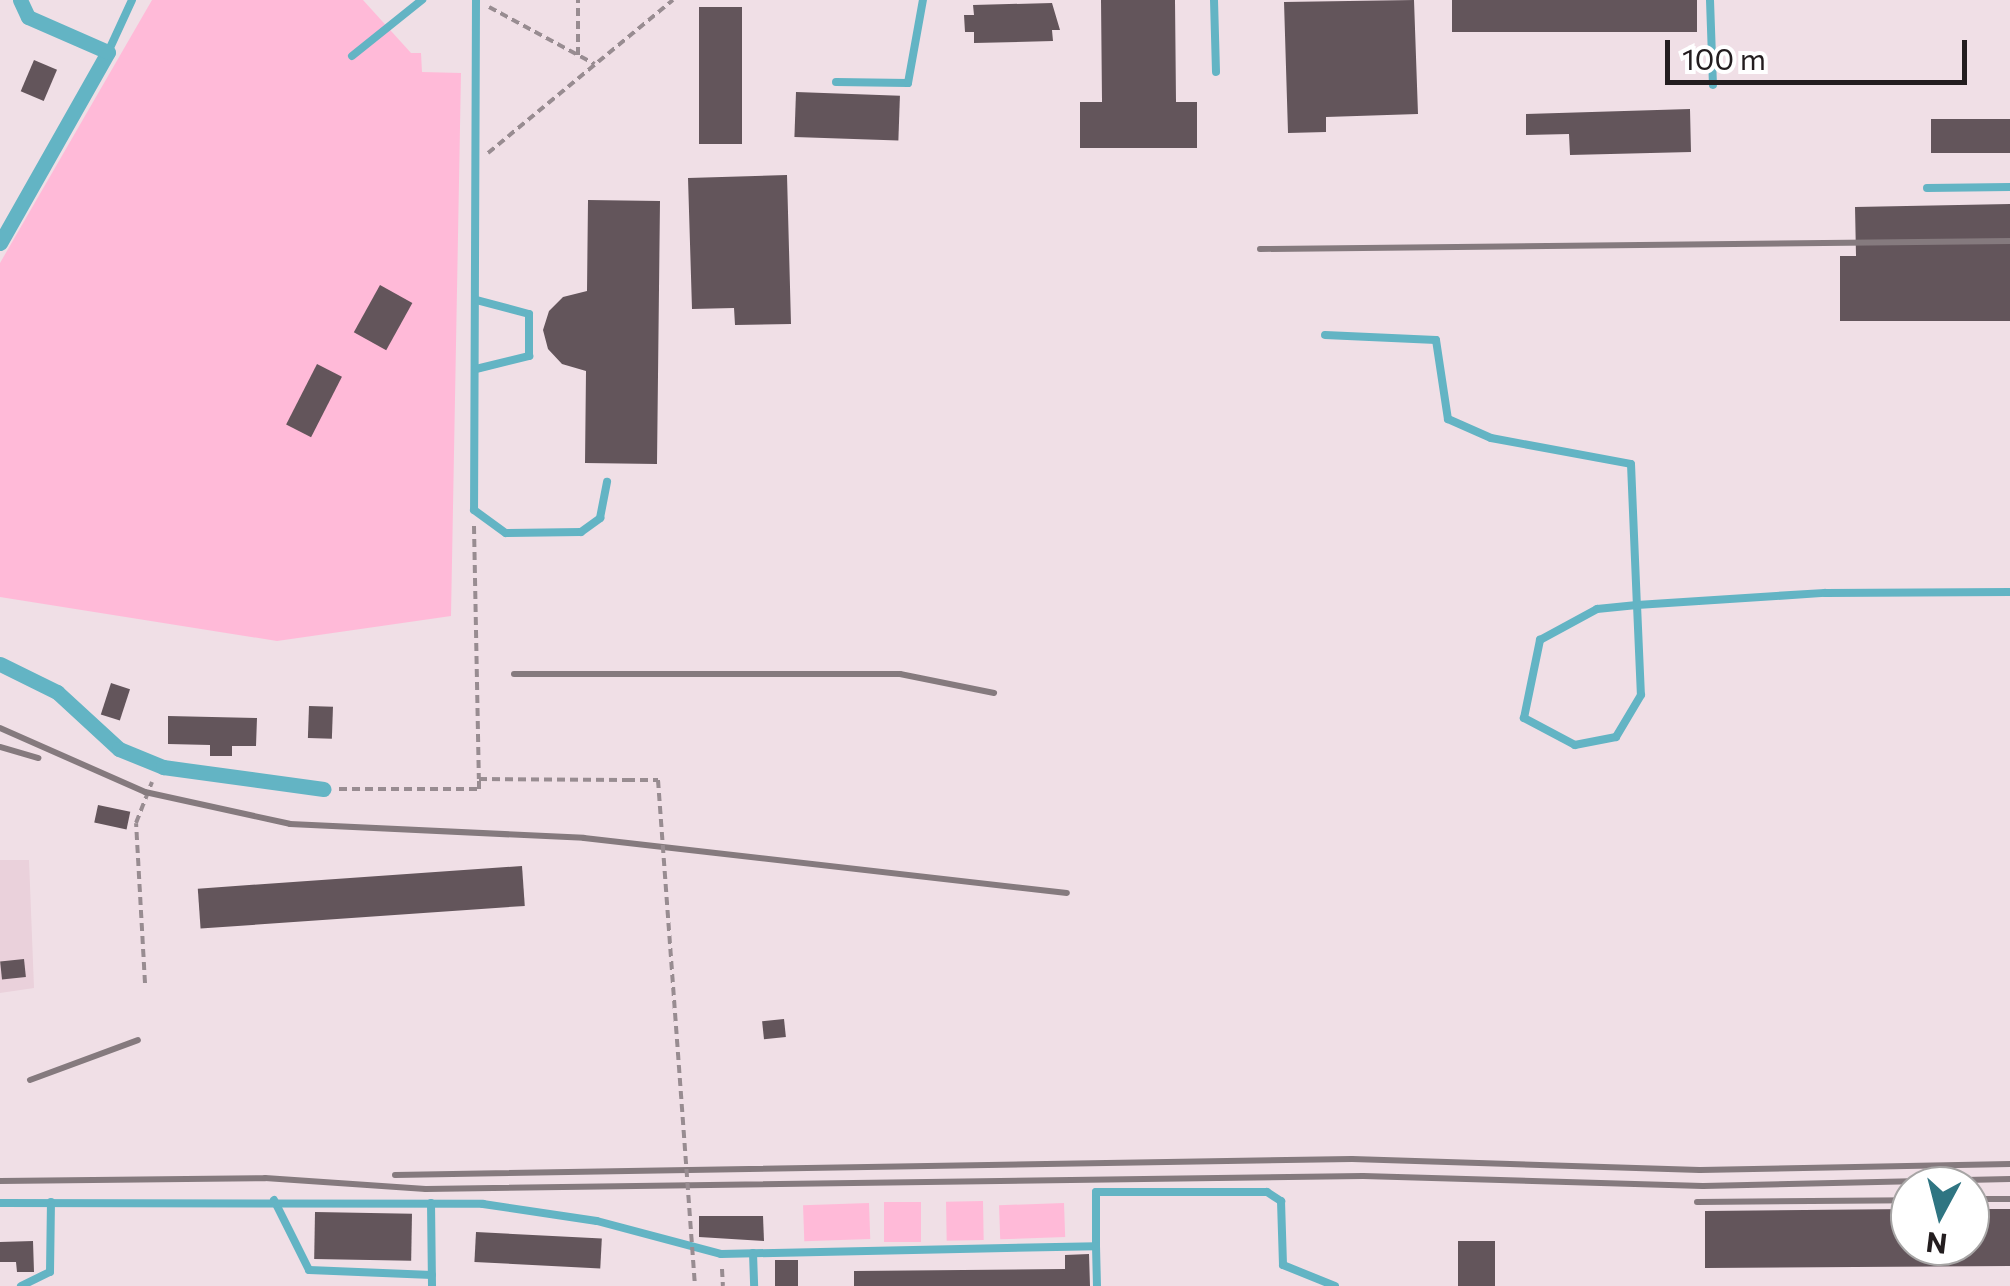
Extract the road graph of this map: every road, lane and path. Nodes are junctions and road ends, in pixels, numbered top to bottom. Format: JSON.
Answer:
{"nodes":[{"id":1,"x":20,"y":0,"type":"edge"},
{"id":2,"x":132,"y":0,"type":"edge"},
{"id":3,"x":422,"y":0,"type":"edge"},
{"id":4,"x":476,"y":0,"type":"edge"},
{"id":5,"x":578,"y":0,"type":"edge"},
{"id":6,"x":673,"y":0,"type":"edge"},
{"id":7,"x":923,"y":0,"type":"edge"},
{"id":8,"x":1214,"y":0,"type":"edge"},
{"id":9,"x":1710,"y":0,"type":"edge"},
{"id":10,"x":108,"y":52,"type":"junction"},
{"id":11,"x":578,"y":55,"type":"junction"},
{"id":12,"x":352,"y":56,"type":"dead end"},
{"id":13,"x":595,"y":64,"type":"junction"},
{"id":14,"x":1216,"y":72,"type":"dead end"},
{"id":15,"x":836,"y":82,"type":"dead end"},
{"id":16,"x":1712,"y":86,"type":"dead end"},
{"id":17,"x":476,"y":162,"type":"junction"},
{"id":18,"x":1927,"y":188,"type":"dead end"},
{"id":19,"x":2010,"y":188,"type":"edge"},
{"id":20,"x":0,"y":243,"type":"edge"},
{"id":21,"x":476,"y":300,"type":"junction"},
{"id":22,"x":1325,"y":335,"type":"dead end"},
{"id":23,"x":476,"y":368,"type":"junction"},
{"id":24,"x":607,"y":482,"type":"dead end"},
{"id":25,"x":474,"y":510,"type":"junction"},
{"id":26,"x":2010,"y":592,"type":"edge"},
{"id":27,"x":1638,"y":606,"type":"junction"},
{"id":28,"x":0,"y":664,"type":"edge"},
{"id":29,"x":163,"y":767,"type":"junction"},
{"id":30,"x":480,"y":779,"type":"junction"},
{"id":31,"x":324,"y":789,"type":"joint"},
{"id":32,"x":145,"y":983,"type":"dead end"},
{"id":33,"x":274,"y":1200,"type":"junction"},
{"id":34,"x":0,"y":1202,"type":"edge"},
{"id":35,"x":51,"y":1202,"type":"junction"},
{"id":36,"x":432,"y":1203,"type":"junction"},
{"id":37,"x":1096,"y":1246,"type":"junction"},
{"id":38,"x":721,"y":1254,"type":"junction"},
{"id":39,"x":752,"y":1254,"type":"junction"},
{"id":40,"x":432,"y":1275,"type":"junction"},
{"id":41,"x":21,"y":1286,"type":"edge"},
{"id":42,"x":432,"y":1286,"type":"edge"},
{"id":43,"x":695,"y":1286,"type":"edge"},
{"id":44,"x":723,"y":1286,"type":"edge"},
{"id":45,"x":754,"y":1286,"type":"edge"},
{"id":46,"x":1096,"y":1286,"type":"edge"},
{"id":47,"x":1335,"y":1286,"type":"edge"}],
"edges":[{"from":1,"to":10,"type":"street"},
{"from":2,"to":10,"type":"lane"},
{"from":3,"to":12,"type":"lane"},
{"from":4,"to":11,"type":"path"},
{"from":4,"to":17,"type":"lane"},
{"from":5,"to":11,"type":"path"},
{"from":6,"to":13,"type":"path"},
{"from":7,"to":15,"type":"lane"},
{"from":8,"to":14,"type":"lane"},
{"from":9,"to":16,"type":"lane"},
{"from":10,"to":20,"type":"street"},
{"from":11,"to":13,"type":"path"},
{"from":13,"to":17,"type":"path"},
{"from":17,"to":21,"type":"lane"},
{"from":18,"to":19,"type":"lane"},
{"from":21,"to":23,"type":"lane"},
{"from":21,"to":23,"type":"lane"},
{"from":22,"to":27,"type":"lane"},
{"from":23,"to":25,"type":"lane"},
{"from":24,"to":25,"type":"lane"},
{"from":25,"to":30,"type":"path"},
{"from":26,"to":27,"type":"lane"},
{"from":27,"to":27,"type":"lane"},
{"from":28,"to":29,"type":"street"},
{"from":29,"to":31,"type":"street"},
{"from":29,"to":32,"type":"path"},
{"from":30,"to":31,"type":"path"},
{"from":30,"to":43,"type":"path","bridge":true},
{"from":33,"to":35,"type":"lane"},
{"from":33,"to":36,"type":"lane"},
{"from":33,"to":40,"type":"lane"},
{"from":34,"to":35,"type":"lane"},
{"from":35,"to":41,"type":"lane"},
{"from":36,"to":38,"type":"lane"},
{"from":36,"to":40,"type":"lane"},
{"from":37,"to":39,"type":"lane"},
{"from":37,"to":46,"type":"lane"},
{"from":37,"to":47,"type":"lane"},
{"from":38,"to":39,"type":"lane"},
{"from":38,"to":44,"type":"path"},
{"from":39,"to":45,"type":"lane"},
{"from":40,"to":42,"type":"lane"}]}
